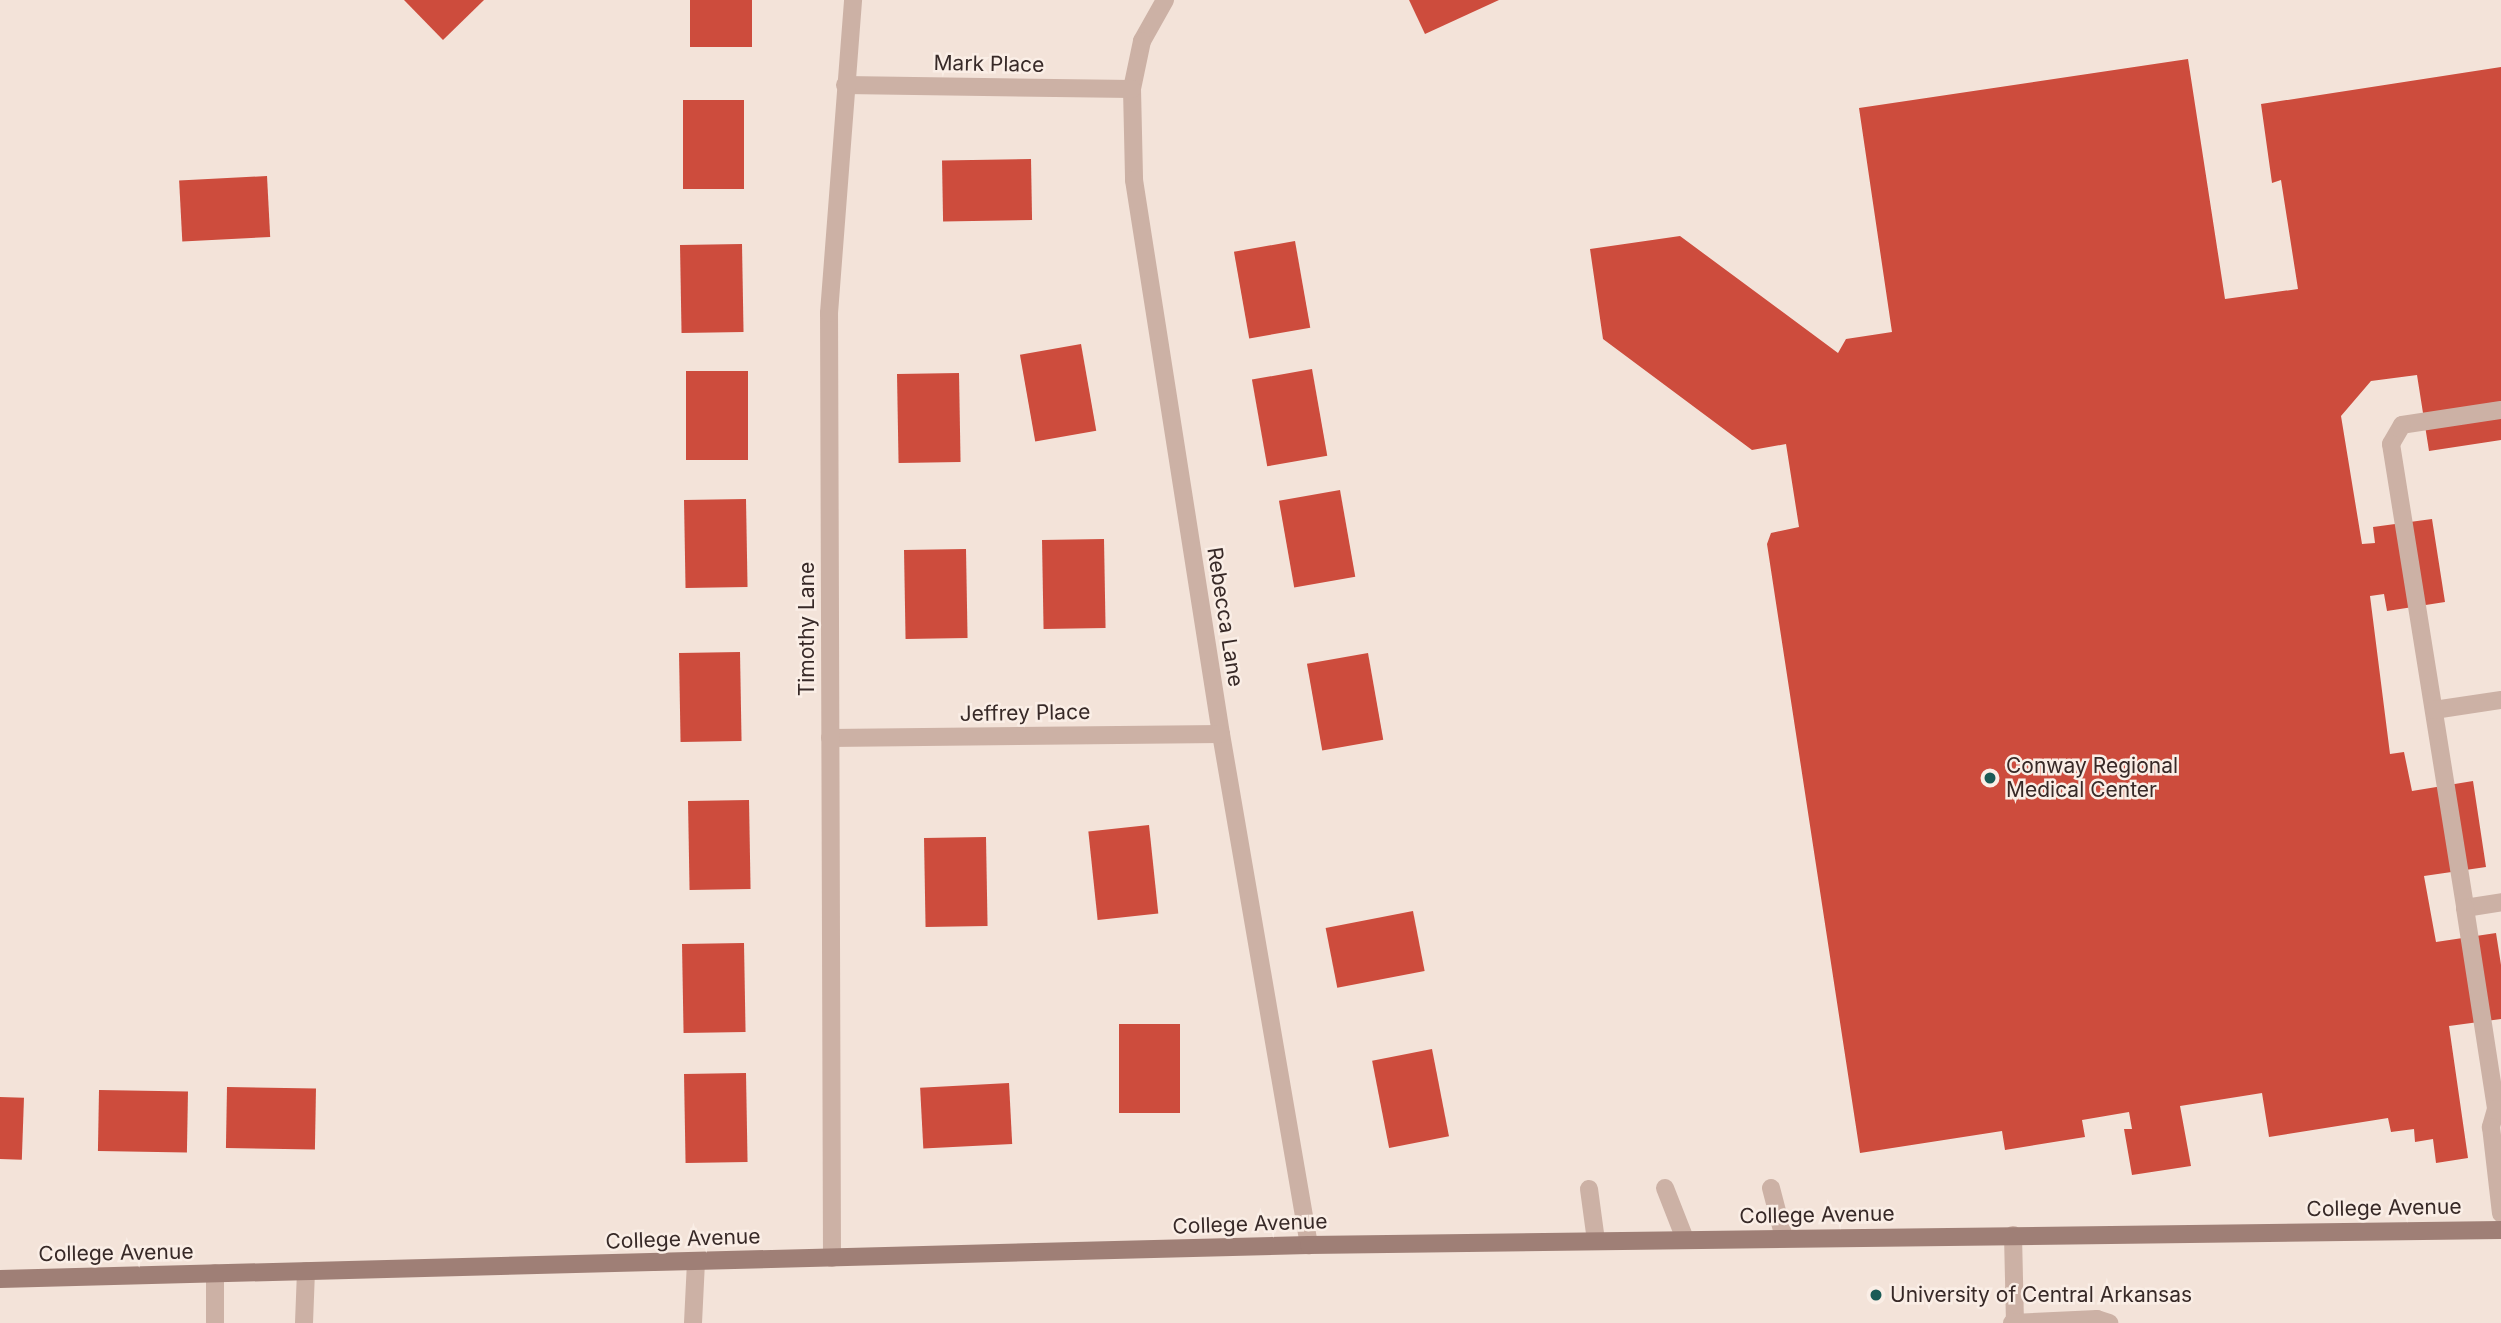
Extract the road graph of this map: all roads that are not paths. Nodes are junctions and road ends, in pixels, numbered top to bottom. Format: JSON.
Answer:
{"nodes":[{"id":1,"x":853,"y":0,"type":"edge"},
{"id":2,"x":1165,"y":0,"type":"edge"},
{"id":3,"x":845,"y":85,"type":"junction"},
{"id":4,"x":1132,"y":89,"type":"junction"},
{"id":5,"x":2501,"y":410,"type":"edge"},
{"id":6,"x":2501,"y":700,"type":"edge"},
{"id":7,"x":2434,"y":710,"type":"junction"},
{"id":8,"x":1221,"y":734,"type":"junction"},
{"id":9,"x":830,"y":738,"type":"junction"},
{"id":10,"x":2501,"y":902,"type":"edge"},
{"id":11,"x":2465,"y":908,"type":"junction"},
{"id":12,"x":1665,"y":1188,"type":"dead end"},
{"id":13,"x":1771,"y":1188,"type":"dead end"},
{"id":14,"x":1590,"y":1189,"type":"dead end"},
{"id":15,"x":2501,"y":1213,"type":"edge"},
{"id":16,"x":2501,"y":1230,"type":"edge"},
{"id":17,"x":2013,"y":1235,"type":"junction"},
{"id":18,"x":1784,"y":1238,"type":"junction"},
{"id":19,"x":1685,"y":1239,"type":"junction"},
{"id":20,"x":1596,"y":1241,"type":"junction"},
{"id":21,"x":1308,"y":1245,"type":"junction"},
{"id":22,"x":832,"y":1258,"type":"junction"},
{"id":23,"x":696,"y":1262,"type":"junction"},
{"id":24,"x":306,"y":1271,"type":"junction"},
{"id":25,"x":215,"y":1273,"type":"junction"},
{"id":26,"x":0,"y":1279,"type":"edge"},
{"id":27,"x":2014,"y":1322,"type":"edge"},
{"id":28,"x":215,"y":1323,"type":"edge"},
{"id":29,"x":304,"y":1323,"type":"edge"},
{"id":30,"x":693,"y":1323,"type":"edge"},
{"id":31,"x":2109,"y":1323,"type":"edge"}],
"edges":[{"from":1,"to":3,"type":"street","name":"Timothy Lane"},
{"from":2,"to":4,"type":"street","name":"Rebecca Lane"},
{"from":3,"to":4,"type":"street","name":"Mark Place"},
{"from":3,"to":9,"type":"street","name":"Timothy Lane"},
{"from":4,"to":8,"type":"street","name":"Rebecca Lane"},
{"from":5,"to":7,"type":"street"},
{"from":6,"to":7,"type":"street"},
{"from":7,"to":11,"type":"street"},
{"from":8,"to":9,"type":"street","name":"Jeffrey Place"},
{"from":8,"to":21,"type":"street","name":"Rebecca Lane"},
{"from":9,"to":22,"type":"street","name":"Timothy Lane"},
{"from":10,"to":11,"type":"street"},
{"from":11,"to":15,"type":"street"},
{"from":12,"to":19,"type":"street"},
{"from":13,"to":18,"type":"street"},
{"from":14,"to":20,"type":"street"},
{"from":16,"to":17,"type":"street","name":"College Avenue"},
{"from":17,"to":18,"type":"street","name":"College Avenue"},
{"from":17,"to":27,"type":"street"},
{"from":18,"to":19,"type":"street","name":"College Avenue"},
{"from":19,"to":20,"type":"street","name":"College Avenue"},
{"from":20,"to":21,"type":"street","name":"College Avenue"},
{"from":21,"to":22,"type":"street","name":"College Avenue"},
{"from":22,"to":23,"type":"street","name":"College Avenue"},
{"from":23,"to":24,"type":"street","name":"College Avenue"},
{"from":23,"to":30,"type":"street"},
{"from":24,"to":25,"type":"street","name":"College Avenue"},
{"from":24,"to":29,"type":"street"},
{"from":25,"to":26,"type":"street","name":"College Avenue"},
{"from":25,"to":28,"type":"street"},
{"from":27,"to":31,"type":"street"}]}
